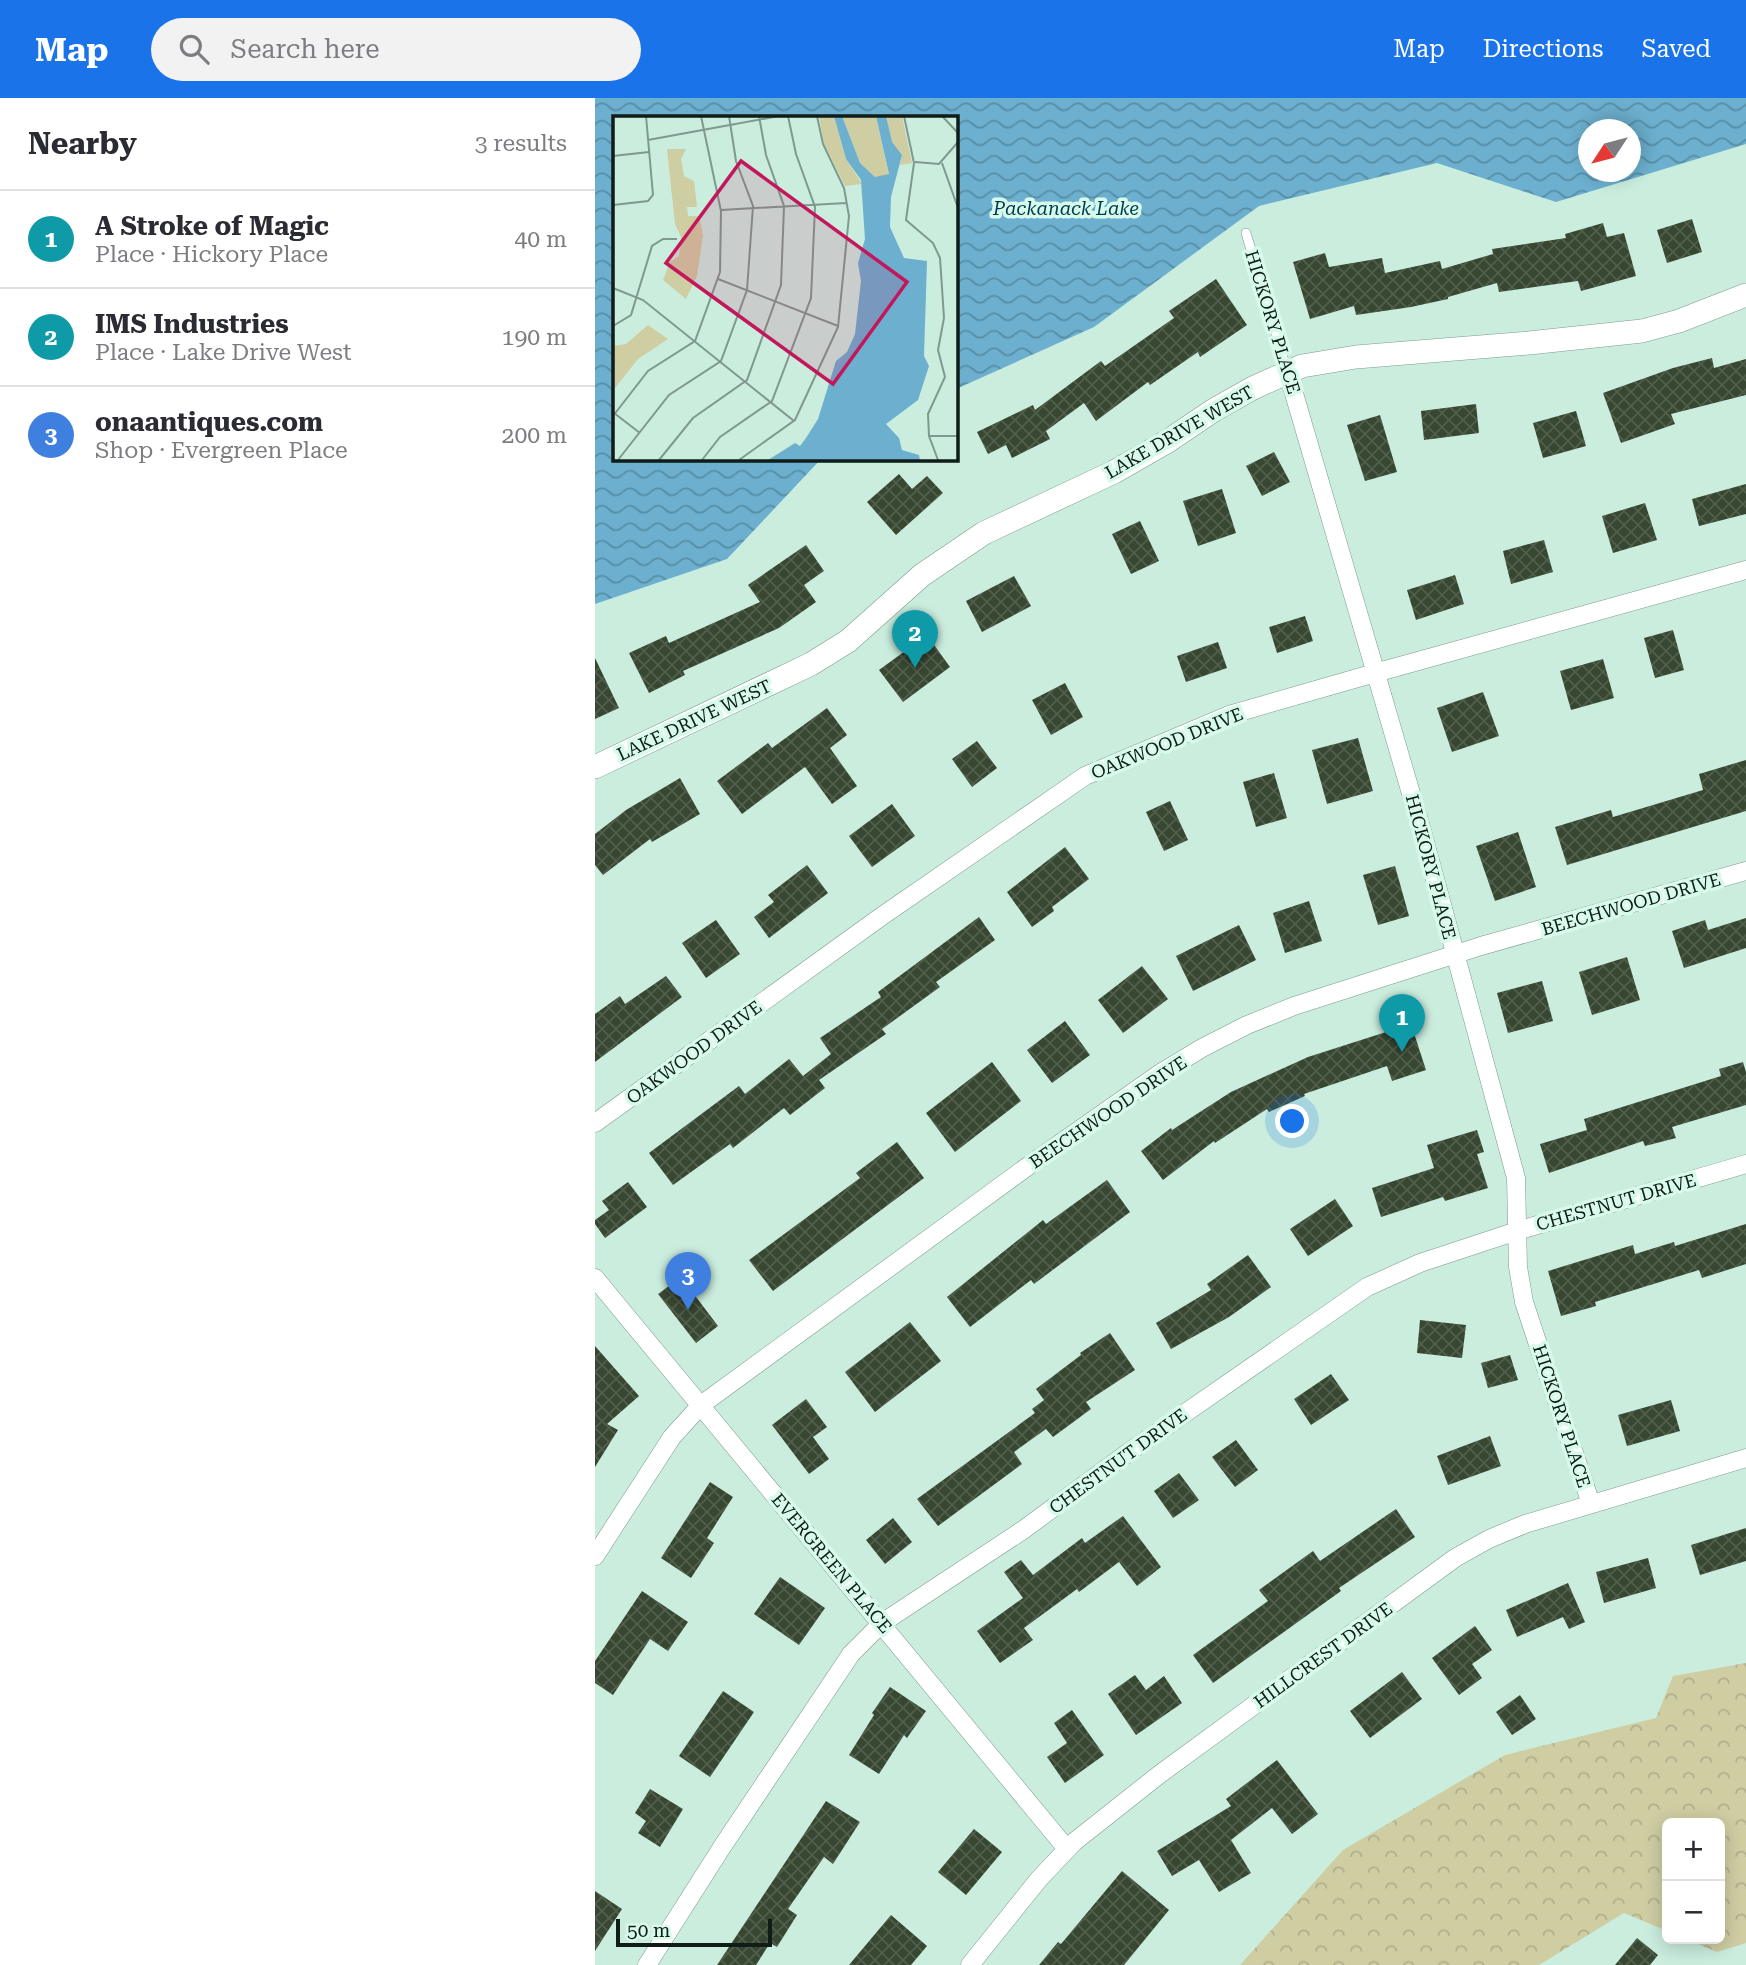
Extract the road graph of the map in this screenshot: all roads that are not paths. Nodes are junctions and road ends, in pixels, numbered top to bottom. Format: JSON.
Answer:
{"nodes":[{"id":1,"x":1246,"y":233,"type":"dead end"},
{"id":2,"x":1746,"y":295,"type":"edge"},
{"id":3,"x":1288,"y":373,"type":"junction"},
{"id":4,"x":1746,"y":570,"type":"edge"},
{"id":5,"x":1375,"y":673,"type":"junction"},
{"id":6,"x":595,"y":767,"type":"edge"},
{"id":7,"x":1746,"y":871,"type":"edge"},
{"id":8,"x":1455,"y":954,"type":"junction"},
{"id":9,"x":595,"y":1123,"type":"edge"},
{"id":10,"x":1746,"y":1164,"type":"edge"},
{"id":11,"x":1517,"y":1231,"type":"junction"},
{"id":12,"x":595,"y":1278,"type":"edge"},
{"id":13,"x":701,"y":1405,"type":"junction"},
{"id":14,"x":1746,"y":1458,"type":"edge"},
{"id":15,"x":1591,"y":1504,"type":"junction"},
{"id":16,"x":595,"y":1556,"type":"edge"},
{"id":17,"x":882,"y":1623,"type":"junction"},
{"id":18,"x":1067,"y":1849,"type":"junction"},
{"id":19,"x":647,"y":1965,"type":"edge"},
{"id":20,"x":970,"y":1965,"type":"edge"}],
"edges":[{"from":1,"to":3,"type":"lane","name":"HICKORY PLACE"},
{"from":2,"to":3,"type":"street","name":"LAKE DRIVE WEST"},
{"from":3,"to":5,"type":"street","name":"HICKORY PLACE"},
{"from":3,"to":6,"type":"street","name":"LAKE DRIVE WEST"},
{"from":4,"to":5,"type":"street","name":"OAKWOOD DRIVE"},
{"from":5,"to":8,"type":"street","name":"HICKORY PLACE"},
{"from":5,"to":9,"type":"street","name":"OAKWOOD DRIVE"},
{"from":7,"to":8,"type":"street","name":"BEECHWOOD DRIVE"},
{"from":8,"to":11,"type":"street","name":"HICKORY PLACE"},
{"from":8,"to":13,"type":"street","name":"BEECHWOOD DRIVE"},
{"from":10,"to":11,"type":"street","name":"CHESTNUT DRIVE"},
{"from":11,"to":15,"type":"street","name":"HICKORY PLACE"},
{"from":11,"to":17,"type":"street","name":"CHESTNUT DRIVE"},
{"from":12,"to":13,"type":"street","name":"EVERGREEN PLACE"},
{"from":13,"to":16,"type":"street","name":"BEECHWOOD DRIVE"},
{"from":13,"to":17,"type":"street","name":"EVERGREEN PLACE"},
{"from":14,"to":15,"type":"street","name":"HILLCREST DRIVE"},
{"from":15,"to":18,"type":"street","name":"HILLCREST DRIVE"},
{"from":17,"to":18,"type":"street","name":"EVERGREEN PLACE"},
{"from":17,"to":19,"type":"street","name":"CHESTNUT DRIVE"},
{"from":18,"to":20,"type":"street","name":"HILLCREST DRIVE"}]}
